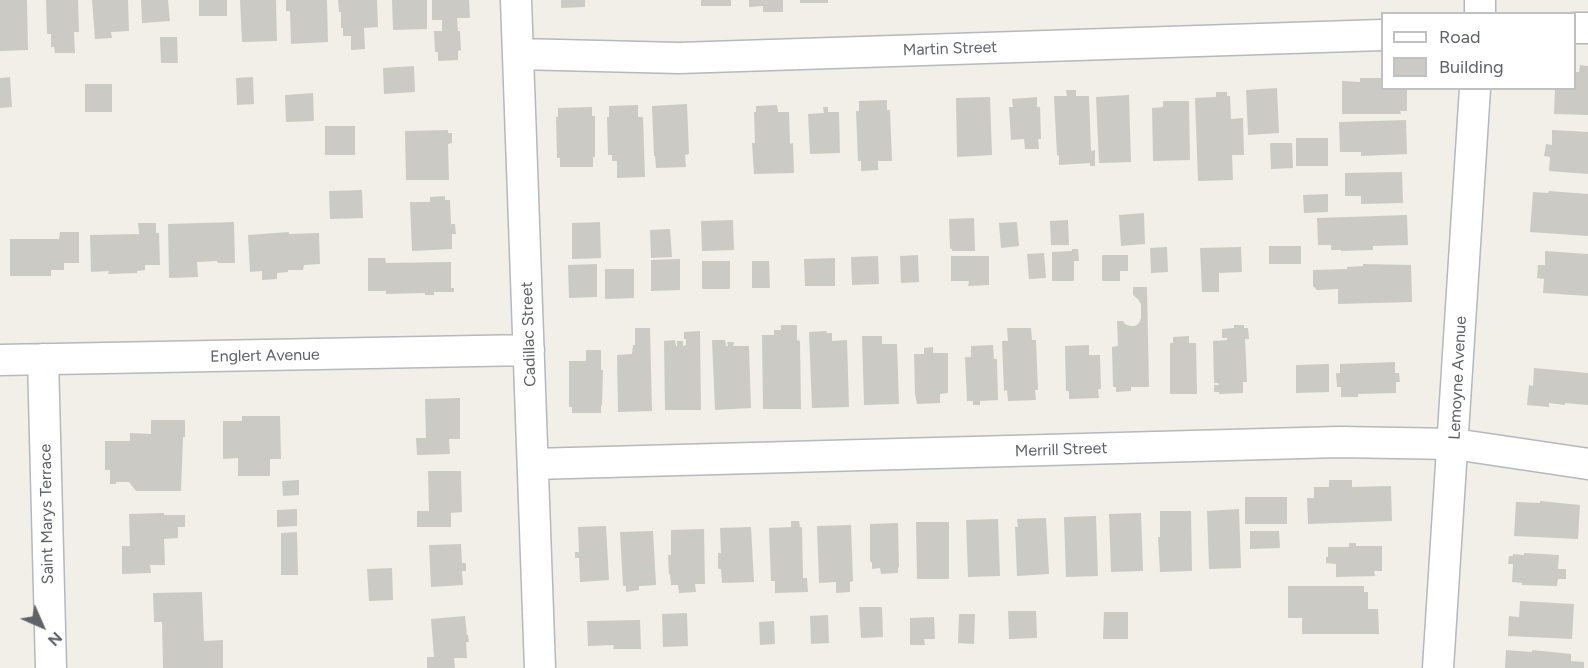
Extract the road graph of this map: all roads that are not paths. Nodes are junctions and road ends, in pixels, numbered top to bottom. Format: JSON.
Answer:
{"nodes":[{"id":1,"x":516,"y":0,"type":"edge"},
{"id":2,"x":1381,"y":35,"type":"edge"},
{"id":3,"x":518,"y":54,"type":"junction"},
{"id":4,"x":1475,"y":90,"type":"edge"},
{"id":5,"x":529,"y":350,"type":"junction"},
{"id":6,"x":44,"y":359,"type":"junction"},
{"id":7,"x":0,"y":360,"type":"edge"},
{"id":8,"x":1454,"y":444,"type":"junction"},
{"id":9,"x":533,"y":464,"type":"junction"},
{"id":10,"x":1588,"y":464,"type":"edge"},
{"id":11,"x":51,"y":668,"type":"edge"},
{"id":12,"x":540,"y":668,"type":"edge"},
{"id":13,"x":1438,"y":668,"type":"edge"}],
"edges":[{"from":1,"to":3,"type":"street","name":"Cadillac Street"},
{"from":2,"to":3,"type":"street","name":"Martin Street"},
{"from":3,"to":5,"type":"street","name":"Cadillac Street"},
{"from":4,"to":8,"type":"street","name":"Lemoyne Avenue"},
{"from":5,"to":6,"type":"street","name":"Englert Avenue"},
{"from":5,"to":9,"type":"street","name":"Cadillac Street"},
{"from":6,"to":7,"type":"street","name":"Englert Avenue"},
{"from":6,"to":11,"type":"street","name":"Saint Marys Terrace"},
{"from":8,"to":9,"type":"street","name":"Merrill Street"},
{"from":8,"to":10,"type":"street","name":"Merrill Street"},
{"from":8,"to":13,"type":"street","name":"Lemoyne Avenue"},
{"from":9,"to":12,"type":"street","name":"Cadillac Street"}]}
